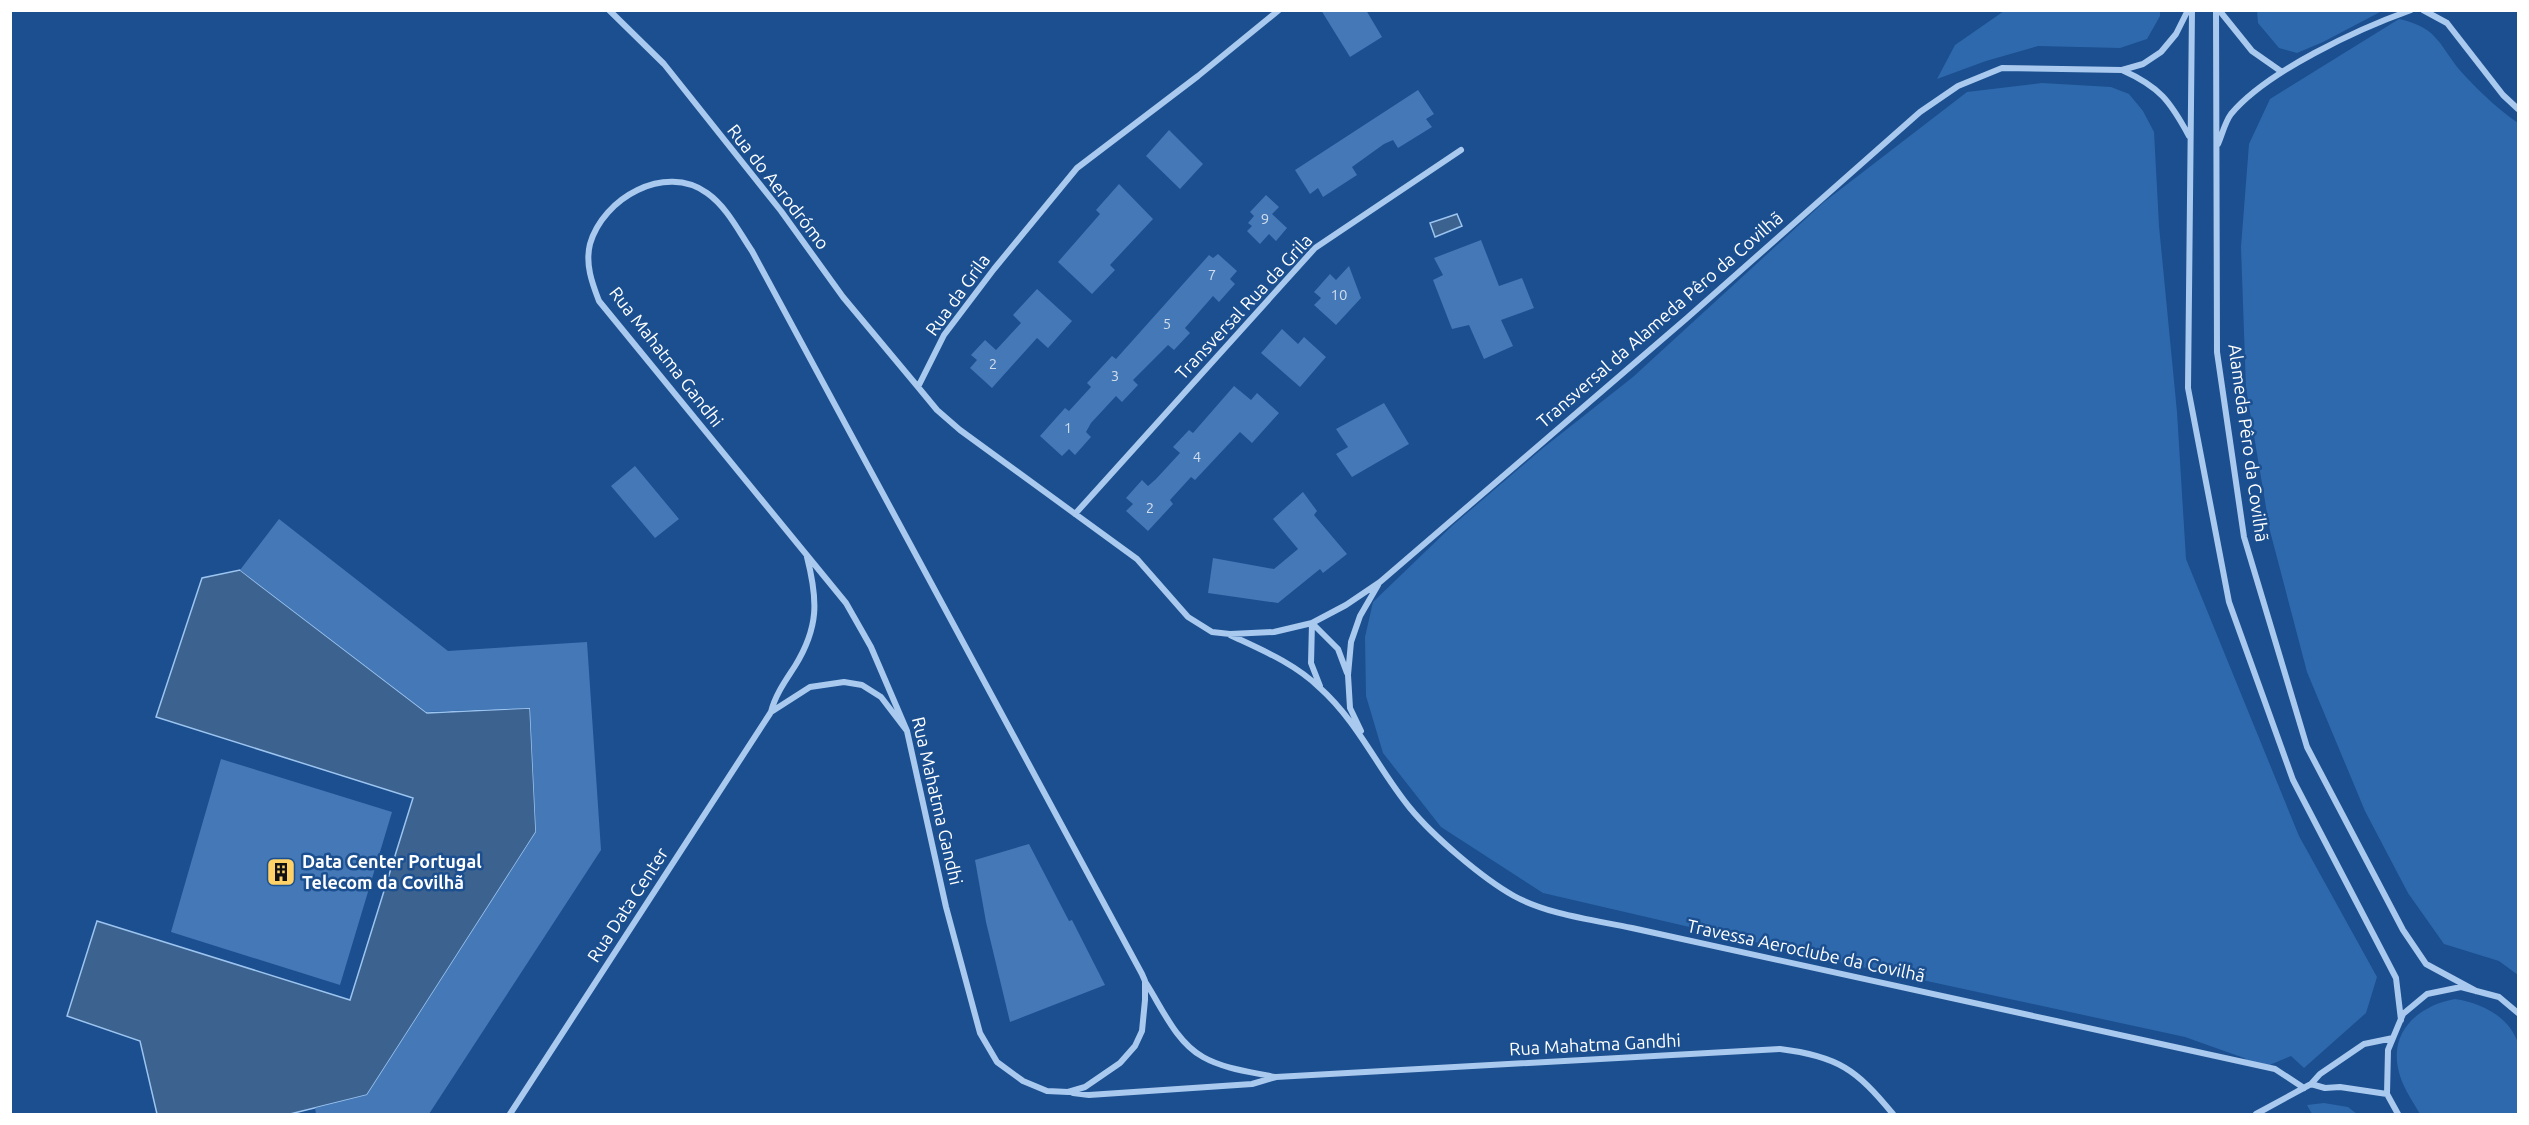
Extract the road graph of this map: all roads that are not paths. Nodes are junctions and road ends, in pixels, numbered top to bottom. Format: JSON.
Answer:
{"nodes":[{"id":1,"x":609,"y":10,"type":"edge"},
{"id":2,"x":1279,"y":10,"type":"edge"},
{"id":3,"x":2190,"y":10,"type":"edge"},
{"id":4,"x":2217,"y":10,"type":"edge"},
{"id":5,"x":2411,"y":10,"type":"edge"},
{"id":6,"x":2422,"y":10,"type":"edge"},
{"id":7,"x":2122,"y":70,"type":"junction"},
{"id":8,"x":2282,"y":72,"type":"junction"},
{"id":9,"x":2518,"y":109,"type":"edge"},
{"id":10,"x":2190,"y":138,"type":"junction"},
{"id":11,"x":2217,"y":149,"type":"junction"},
{"id":12,"x":1461,"y":150,"type":"dead end"},
{"id":13,"x":918,"y":387,"type":"junction"},
{"id":14,"x":1075,"y":514,"type":"junction"},
{"id":15,"x":806,"y":554,"type":"junction"},
{"id":16,"x":1380,"y":582,"type":"junction"},
{"id":17,"x":1312,"y":622,"type":"junction"},
{"id":18,"x":1230,"y":634,"type":"junction"},
{"id":19,"x":1348,"y":675,"type":"junction"},
{"id":20,"x":1321,"y":688,"type":"junction"},
{"id":21,"x":771,"y":712,"type":"junction"},
{"id":22,"x":907,"y":731,"type":"junction"},
{"id":23,"x":1364,"y":738,"type":"junction"},
{"id":24,"x":1145,"y":981,"type":"junction"},
{"id":25,"x":2476,"y":991,"type":"junction"},
{"id":26,"x":2518,"y":1013,"type":"edge"},
{"id":27,"x":2401,"y":1020,"type":"junction"},
{"id":28,"x":2393,"y":1038,"type":"junction"},
{"id":29,"x":1276,"y":1077,"type":"junction"},
{"id":30,"x":2312,"y":1083,"type":"junction"},
{"id":31,"x":2304,"y":1088,"type":"junction"},
{"id":32,"x":1068,"y":1092,"type":"junction"},
{"id":33,"x":2386,"y":1094,"type":"junction"},
{"id":34,"x":510,"y":1114,"type":"edge"},
{"id":35,"x":1893,"y":1114,"type":"edge"},
{"id":36,"x":2256,"y":1114,"type":"edge"},
{"id":37,"x":2398,"y":1114,"type":"edge"}],
"edges":[{"from":1,"to":13,"type":"street","name":"Rua do Aerodrómo"},
{"from":2,"to":13,"type":"street","name":"Rua da Grila"},
{"from":3,"to":7,"type":"street","name":"Transversal da Alameda Pêro da Covilhã"},
{"from":3,"to":10,"type":"street"},
{"from":4,"to":8,"type":"street"},
{"from":4,"to":11,"type":"street","name":"Alameda Pêro da Covilhã"},
{"from":5,"to":8,"type":"street"},
{"from":6,"to":9,"type":"street"},
{"from":7,"to":10,"type":"street","name":"Transversal da Alameda Pêro da Covilhã"},
{"from":7,"to":16,"type":"street","name":"Transversal da Alameda Pêro da Covilhã"},
{"from":8,"to":11,"type":"street"},
{"from":10,"to":27,"type":"street"},
{"from":11,"to":25,"type":"street","name":"Alameda Pêro da Covilhã"},
{"from":12,"to":14,"type":"street","name":"Transversal Rua da Grila"},
{"from":13,"to":14,"type":"street"},
{"from":14,"to":18,"type":"street"},
{"from":15,"to":21,"type":"street","name":"Rua Data Center"},
{"from":15,"to":22,"type":"street","name":"Rua Mahatma Gandhi"},
{"from":15,"to":24,"type":"street","name":"Rua Mahatma Gandhi"},
{"from":16,"to":17,"type":"street","name":"Transversal da Alameda Pêro da Covilhã"},
{"from":16,"to":19,"type":"street","name":"Travessa Aeroclube da Covilhã"},
{"from":17,"to":18,"type":"street","name":"Transversal da Alameda Pêro da Covilhã"},
{"from":17,"to":19,"type":"street","name":"Travessa Aeroclube da Covilhã"},
{"from":17,"to":20,"type":"street","name":"Travessa Aeroclube da Covilhã"},
{"from":18,"to":20,"type":"street","name":"Travessa Aeroclube da Covilhã"},
{"from":19,"to":23,"type":"street","name":"Travessa Aeroclube da Covilhã"},
{"from":20,"to":23,"type":"street","name":"Travessa Aeroclube da Covilhã"},
{"from":21,"to":22,"type":"street","name":"Rua Data Center"},
{"from":21,"to":34,"type":"street","name":"Rua Data Center"},
{"from":22,"to":32,"type":"street","name":"Rua Mahatma Gandhi"},
{"from":23,"to":31,"type":"street","name":"Travessa Aeroclube da Covilhã"},
{"from":24,"to":29,"type":"street","name":"Rua Mahatma Gandhi"},
{"from":24,"to":32,"type":"street","name":"Rua Mahatma Gandhi"},
{"from":25,"to":26,"type":"street"},
{"from":25,"to":27,"type":"street"},
{"from":27,"to":28,"type":"street"},
{"from":28,"to":30,"type":"street"},
{"from":28,"to":33,"type":"street"},
{"from":29,"to":32,"type":"street","name":"Rua Mahatma Gandhi"},
{"from":29,"to":35,"type":"street","name":"Rua Mahatma Gandhi"},
{"from":30,"to":31,"type":"street"},
{"from":30,"to":33,"type":"street"},
{"from":31,"to":36,"type":"street"},
{"from":33,"to":37,"type":"street"}]}
